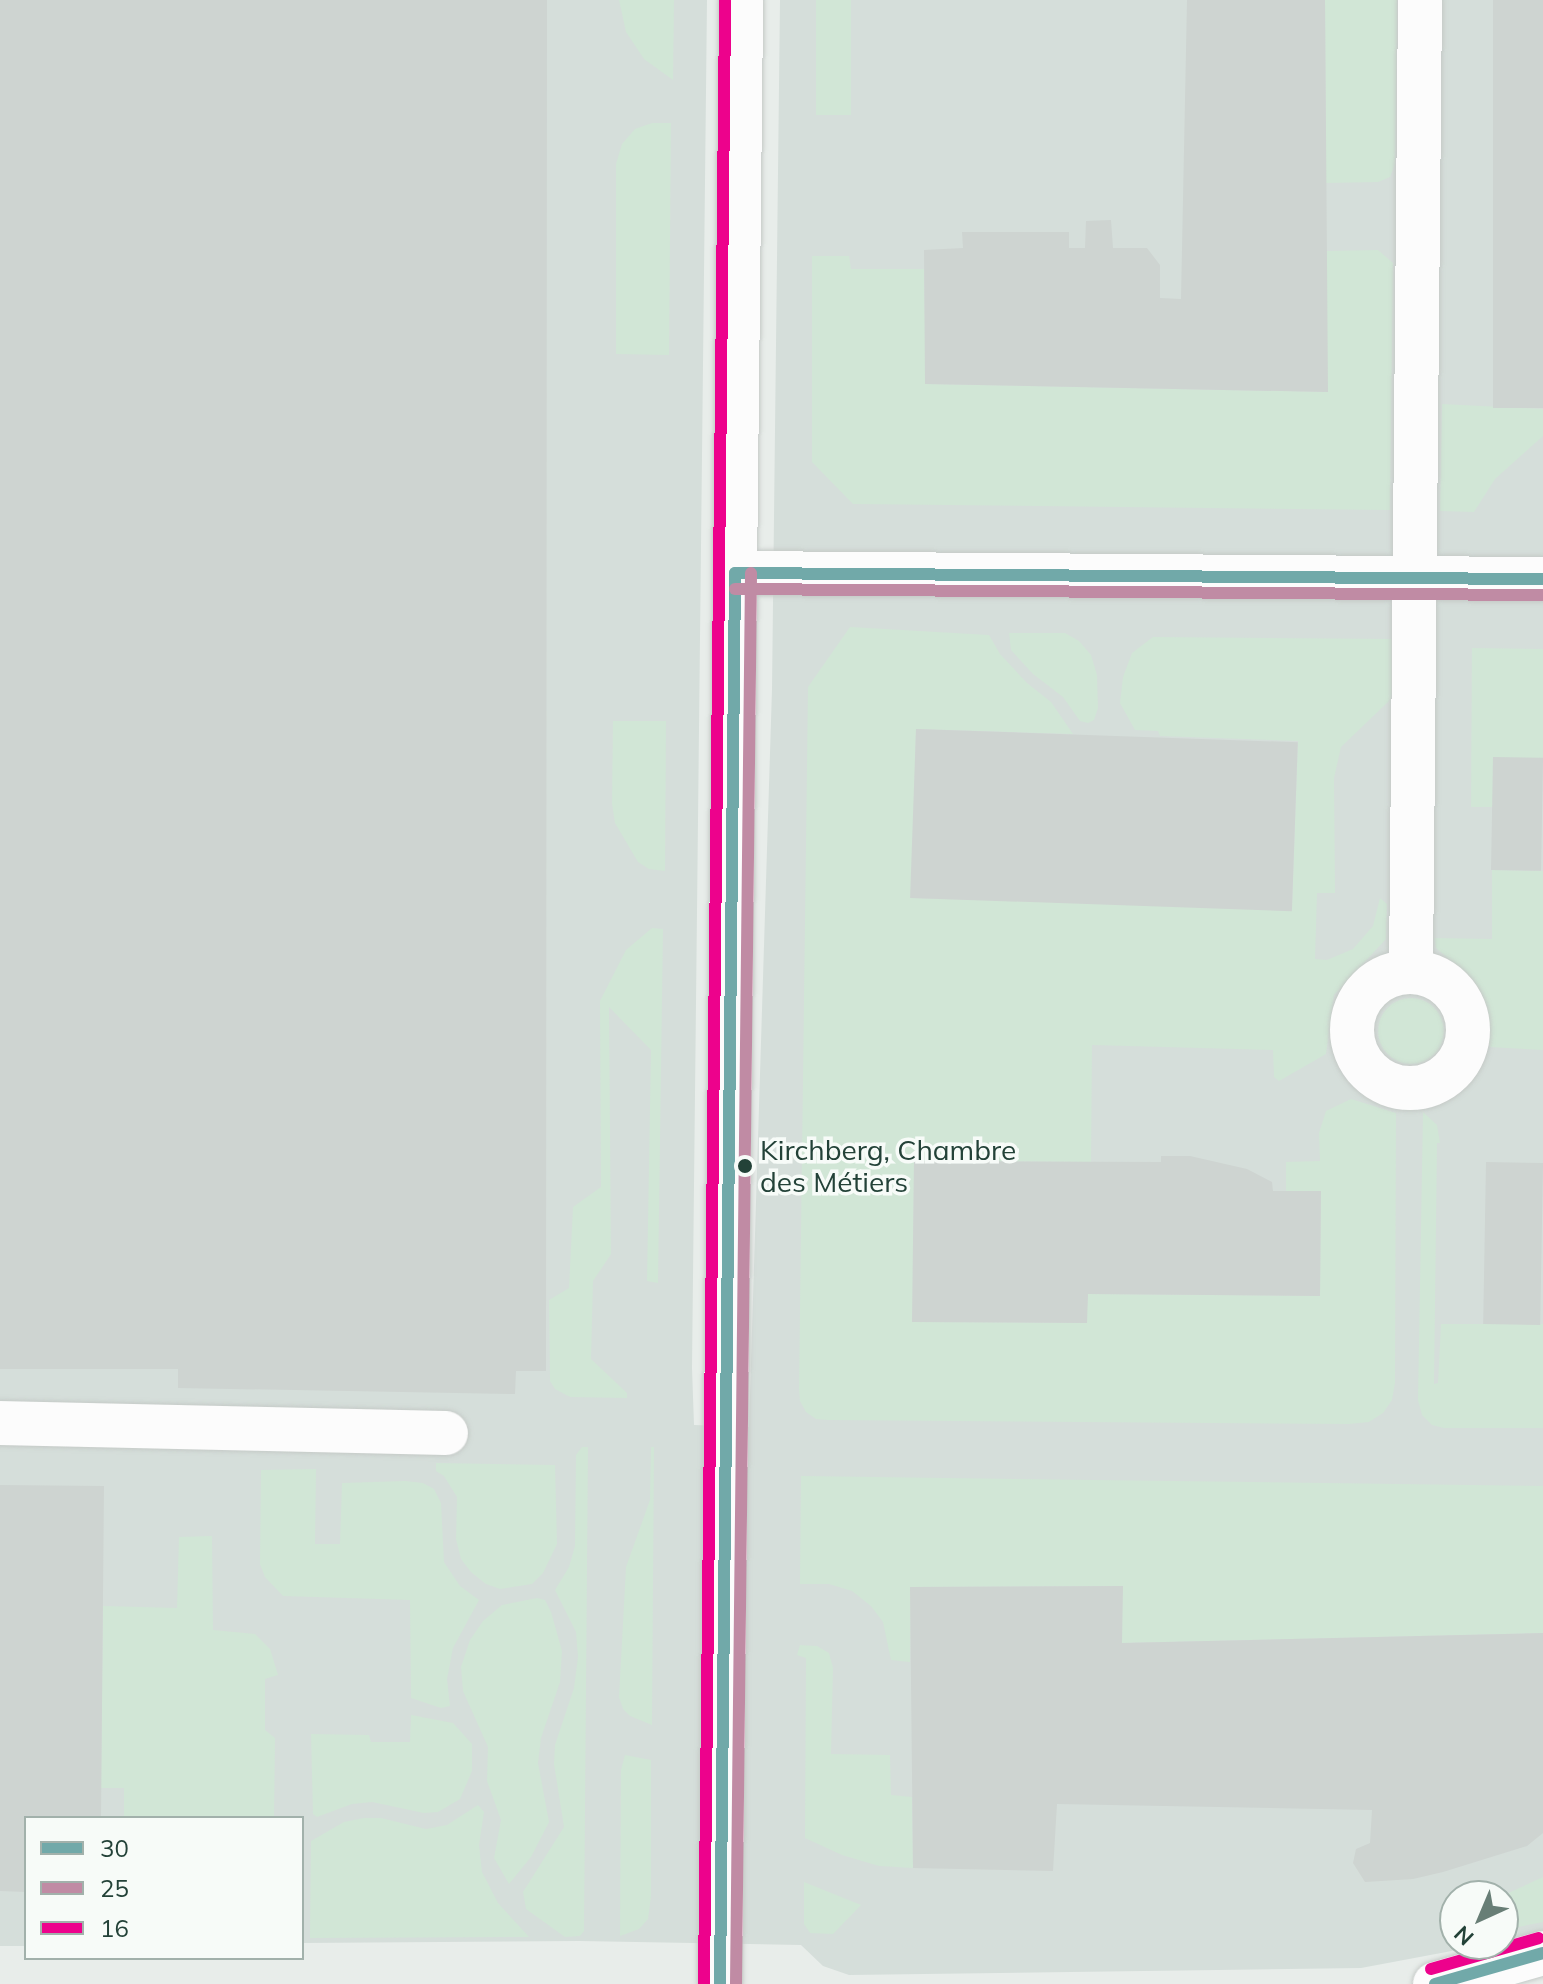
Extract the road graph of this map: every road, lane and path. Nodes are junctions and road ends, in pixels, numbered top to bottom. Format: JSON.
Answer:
{"nodes":[{"id":1,"x":741,"y":0,"type":"edge"},
{"id":2,"x":1420,"y":0,"type":"edge"},
{"id":3,"x":735,"y":573,"type":"junction"},
{"id":4,"x":1415,"y":578,"type":"junction"},
{"id":5,"x":1543,"y":579,"type":"edge"},
{"id":6,"x":1411,"y":971,"type":"dead end"},
{"id":7,"x":0,"y":1423,"type":"edge"},
{"id":8,"x":446,"y":1433,"type":"dead end"},
{"id":9,"x":1543,"y":1953,"type":"edge"},
{"id":10,"x":720,"y":1984,"type":"edge"},
{"id":11,"x":1435,"y":1984,"type":"edge"}],
"edges":[{"from":1,"to":3,"type":"street"},
{"from":2,"to":4,"type":"street"},
{"from":3,"to":4,"type":"street"},
{"from":3,"to":10,"type":"street"},
{"from":4,"to":5,"type":"street"},
{"from":4,"to":6,"type":"street"},
{"from":7,"to":8,"type":"street"},
{"from":9,"to":11,"type":"street"}]}
